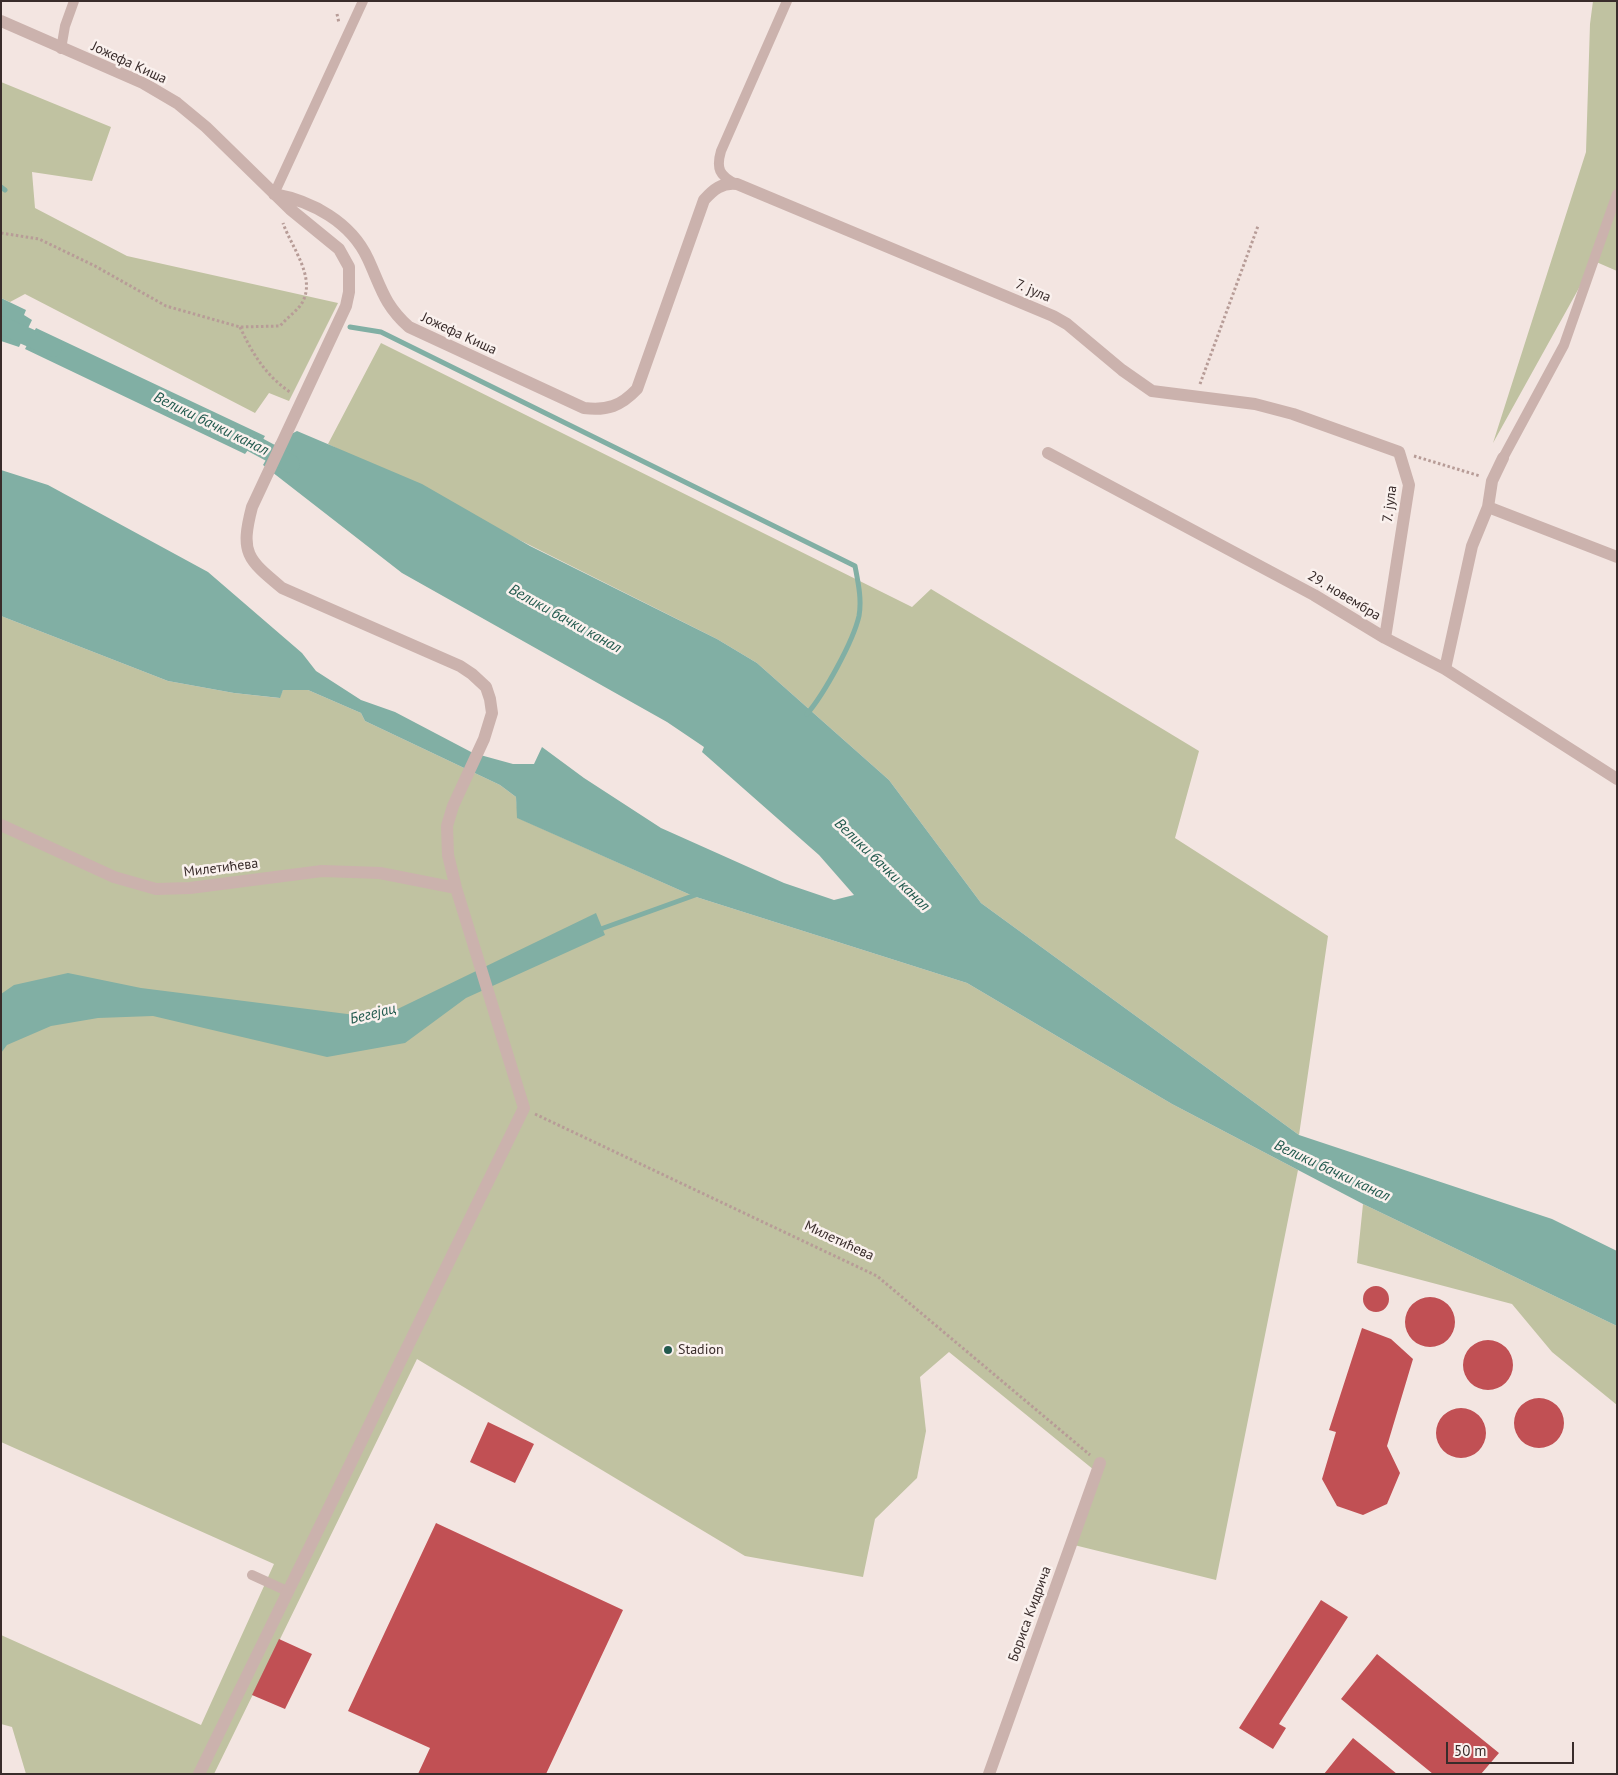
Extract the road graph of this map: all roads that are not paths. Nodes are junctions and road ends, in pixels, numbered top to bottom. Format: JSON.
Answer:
{"nodes":[{"id":1,"x":74,"y":1,"type":"edge"},
{"id":2,"x":363,"y":1,"type":"edge"},
{"id":3,"x":787,"y":1,"type":"edge"},
{"id":4,"x":1,"y":21,"type":"edge"},
{"id":5,"x":61,"y":48,"type":"junction"},
{"id":6,"x":736,"y":184,"type":"junction"},
{"id":7,"x":274,"y":194,"type":"junction"},
{"id":8,"x":1617,"y":194,"type":"edge"},
{"id":9,"x":1048,"y":453,"type":"dead end"},
{"id":10,"x":1503,"y":458,"type":"joint"},
{"id":11,"x":1488,"y":507,"type":"junction"},
{"id":12,"x":1617,"y":557,"type":"edge"},
{"id":13,"x":1385,"y":638,"type":"junction"},
{"id":14,"x":1445,"y":669,"type":"junction"},
{"id":15,"x":1617,"y":779,"type":"edge"},
{"id":16,"x":1,"y":825,"type":"edge"},
{"id":17,"x":456,"y":888,"type":"junction"},
{"id":18,"x":1100,"y":1464,"type":"road end"},
{"id":19,"x":252,"y":1575,"type":"dead end"},
{"id":20,"x":287,"y":1591,"type":"junction"},
{"id":21,"x":199,"y":1774,"type":"edge"},
{"id":22,"x":989,"y":1774,"type":"edge"}],
"edges":[{"from":1,"to":5,"type":"lane"},
{"from":2,"to":7,"type":"lane"},
{"from":3,"to":6,"type":"lane"},
{"from":4,"to":5,"type":"street","name":"Јожефа Киша"},
{"from":5,"to":7,"type":"street","name":"Јожефа Киша"},
{"from":6,"to":7,"type":"street","name":"Јожефа Киша"},
{"from":6,"to":13,"type":"street","name":"7. јула"},
{"from":7,"to":17,"type":"street","name":"Јожефа Киша"},
{"from":8,"to":10,"type":"lane"},
{"from":9,"to":13,"type":"street","name":"29. новембра"},
{"from":10,"to":11,"type":"street"},
{"from":11,"to":12,"type":"street"},
{"from":11,"to":14,"type":"street"},
{"from":13,"to":14,"type":"street","name":"29. новембра"},
{"from":14,"to":15,"type":"street","name":"29. новембра"},
{"from":16,"to":17,"type":"street","name":"Милетићева"},
{"from":17,"to":20,"type":"street","name":"Јожефа Киша"},
{"from":18,"to":22,"type":"street","name":"Бориса Кидрича"},
{"from":19,"to":20,"type":"lane"},
{"from":20,"to":21,"type":"street"}]}
